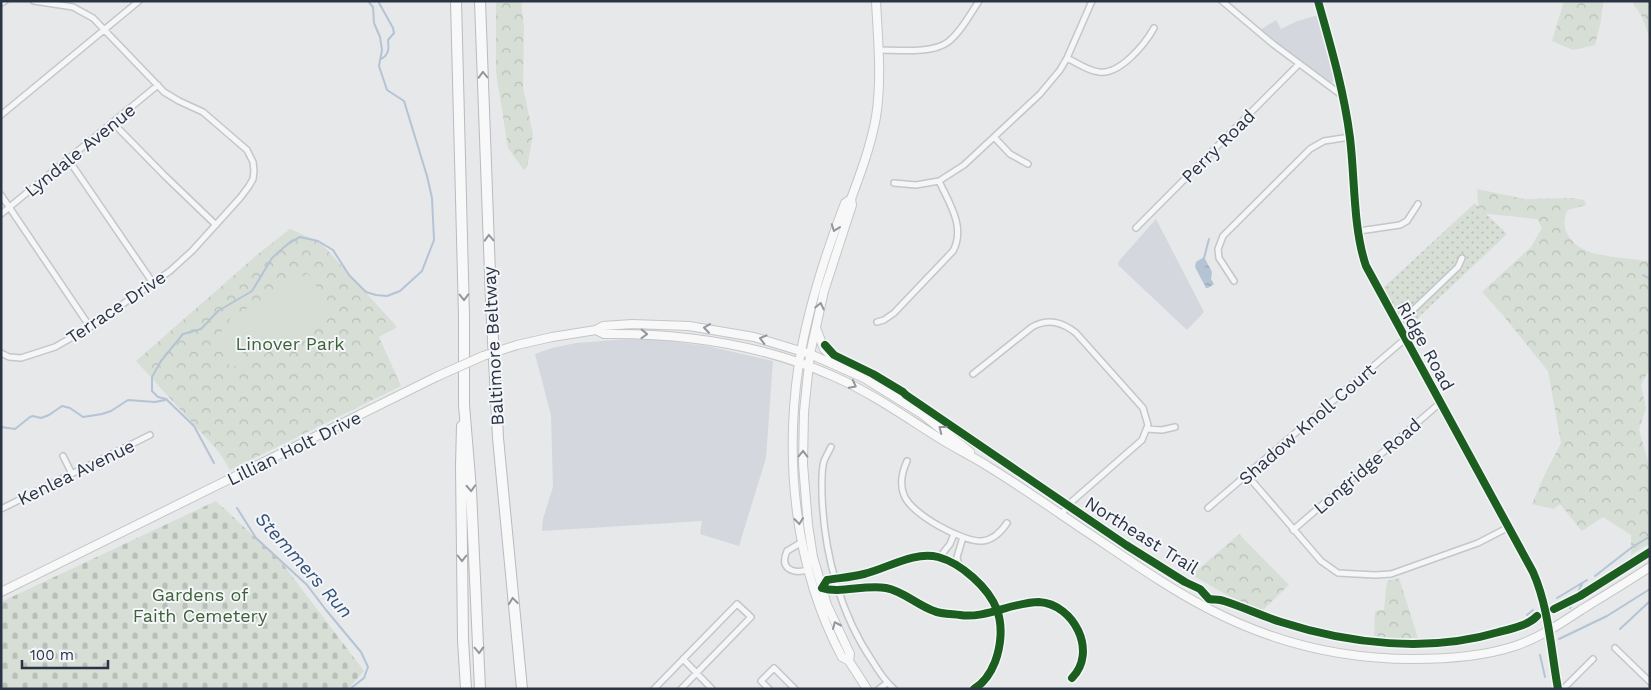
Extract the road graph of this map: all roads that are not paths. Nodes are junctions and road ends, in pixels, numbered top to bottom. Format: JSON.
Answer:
{"nodes":[{"id":1,"x":34,"y":1,"type":"edge"},
{"id":2,"x":139,"y":1,"type":"edge"},
{"id":3,"x":456,"y":1,"type":"edge"},
{"id":4,"x":480,"y":1,"type":"edge"},
{"id":5,"x":876,"y":1,"type":"edge"},
{"id":6,"x":980,"y":1,"type":"edge"},
{"id":7,"x":1092,"y":1,"type":"edge"},
{"id":8,"x":1222,"y":1,"type":"edge"},
{"id":9,"x":1318,"y":1,"type":"edge"},
{"id":10,"x":1154,"y":28,"type":"dead end"},
{"id":11,"x":104,"y":30,"type":"junction"},
{"id":12,"x":879,"y":50,"type":"junction"},
{"id":13,"x":1068,"y":58,"type":"junction"},
{"id":14,"x":1299,"y":64,"type":"junction"},
{"id":15,"x":158,"y":85,"type":"junction"},
{"id":16,"x":1344,"y":97,"type":"junction"},
{"id":17,"x":1,"y":116,"type":"edge"},
{"id":18,"x":113,"y":122,"type":"junction"},
{"id":19,"x":994,"y":137,"type":"junction"},
{"id":20,"x":1350,"y":137,"type":"junction"},
{"id":21,"x":68,"y":159,"type":"junction"},
{"id":22,"x":1028,"y":164,"type":"dead end"},
{"id":23,"x":939,"y":181,"type":"junction"},
{"id":24,"x":894,"y":183,"type":"dead end"},
{"id":25,"x":1,"y":195,"type":"edge"},
{"id":26,"x":851,"y":199,"type":"junction"},
{"id":27,"x":1418,"y":204,"type":"dead end"},
{"id":28,"x":10,"y":207,"type":"junction"},
{"id":29,"x":1,"y":214,"type":"edge"},
{"id":30,"x":216,"y":225,"type":"junction"},
{"id":31,"x":1136,"y":228,"type":"dead end"},
{"id":32,"x":1359,"y":231,"type":"junction"},
{"id":33,"x":1462,"y":258,"type":"dead end"},
{"id":34,"x":1234,"y":281,"type":"dead end"},
{"id":35,"x":153,"y":282,"type":"junction"},
{"id":36,"x":1394,"y":320,"type":"junction"},
{"id":37,"x":877,"y":322,"type":"dead end"},
{"id":38,"x":689,"y":326,"type":"junction"},
{"id":39,"x":90,"y":327,"type":"junction"},
{"id":40,"x":816,"y":327,"type":"junction"},
{"id":41,"x":596,"y":330,"type":"junction"},
{"id":42,"x":689,"y":337,"type":"junction"},
{"id":43,"x":1405,"y":339,"type":"junction"},
{"id":44,"x":801,"y":351,"type":"junction"},
{"id":45,"x":1,"y":354,"type":"edge"},
{"id":46,"x":810,"y":354,"type":"junction"},
{"id":47,"x":799,"y":362,"type":"junction"},
{"id":48,"x":808,"y":365,"type":"junction"},
{"id":49,"x":846,"y":369,"type":"junction"},
{"id":50,"x":973,"y":374,"type":"dead end"},
{"id":51,"x":1440,"y":403,"type":"junction"},
{"id":52,"x":464,"y":405,"type":"junction"},
{"id":53,"x":1176,"y":427,"type":"dead end"},
{"id":54,"x":1147,"y":429,"type":"junction"},
{"id":55,"x":150,"y":435,"type":"dead end"},
{"id":56,"x":831,"y":447,"type":"dead end"},
{"id":57,"x":63,"y":456,"type":"dead end"},
{"id":58,"x":907,"y":461,"type":"dead end"},
{"id":59,"x":989,"y":467,"type":"junction"},
{"id":60,"x":72,"y":474,"type":"junction"},
{"id":61,"x":1247,"y":475,"type":"junction"},
{"id":62,"x":1208,"y":508,"type":"dead end"},
{"id":63,"x":1,"y":509,"type":"edge"},
{"id":64,"x":1062,"y":515,"type":"junction"},
{"id":65,"x":1007,"y":524,"type":"dead end"},
{"id":66,"x":1509,"y":527,"type":"junction"},
{"id":67,"x":1293,"y":530,"type":"junction"},
{"id":68,"x":954,"y":534,"type":"junction"},
{"id":69,"x":963,"y":537,"type":"junction"},
{"id":70,"x":802,"y":542,"type":"junction"},
{"id":71,"x":939,"y":558,"type":"junction"},
{"id":72,"x":958,"y":566,"type":"junction"},
{"id":73,"x":1650,"y":567,"type":"edge"},
{"id":74,"x":808,"y":570,"type":"junction"},
{"id":75,"x":863,"y":574,"type":"junction"},
{"id":76,"x":836,"y":579,"type":"junction"},
{"id":77,"x":865,"y":586,"type":"junction"},
{"id":78,"x":822,"y":588,"type":"junction"},
{"id":79,"x":838,"y":589,"type":"junction"},
{"id":80,"x":1,"y":592,"type":"edge"},
{"id":81,"x":997,"y":610,"type":"junction"},
{"id":82,"x":1548,"y":632,"type":"junction"},
{"id":83,"x":1615,"y":648,"type":"dead end"},
{"id":84,"x":519,"y":649,"type":"junction"},
{"id":85,"x":683,"y":659,"type":"junction"},
{"id":86,"x":1593,"y":659,"type":"dead end"},
{"id":87,"x":849,"y":661,"type":"junction"},
{"id":88,"x":696,"y":673,"type":"junction"},
{"id":89,"x":1072,"y":678,"type":"dead end"},
{"id":90,"x":888,"y":682,"type":"junction"},
{"id":91,"x":1650,"y":682,"type":"edge"},
{"id":92,"x":466,"y":689,"type":"edge"},
{"id":93,"x":480,"y":689,"type":"edge"},
{"id":94,"x":522,"y":689,"type":"edge"},
{"id":95,"x":528,"y":689,"type":"edge"},
{"id":96,"x":654,"y":689,"type":"edge"},
{"id":97,"x":681,"y":689,"type":"edge"},
{"id":98,"x":712,"y":689,"type":"edge"},
{"id":99,"x":769,"y":689,"type":"edge"},
{"id":100,"x":795,"y":689,"type":"edge"},
{"id":101,"x":867,"y":689,"type":"edge"},
{"id":102,"x":879,"y":689,"type":"edge"},
{"id":103,"x":893,"y":689,"type":"edge"},
{"id":104,"x":974,"y":689,"type":"edge"},
{"id":105,"x":1558,"y":689,"type":"edge"},
{"id":106,"x":1563,"y":689,"type":"edge"}],
"edges":[{"from":1,"to":11,"type":"street","name":"Terrace Drive"},
{"from":2,"to":11,"type":"street"},
{"from":3,"to":52,"type":"highway","name":"Baltimore Beltway","one_way":true},
{"from":84,"to":4,"type":"highway","name":"Baltimore Beltway","one_way":true},
{"from":5,"to":12,"type":"main road"},
{"from":6,"to":12,"type":"street"},
{"from":7,"to":13,"type":"street"},
{"from":8,"to":14,"type":"street"},
{"from":9,"to":16,"type":"street","name":"Ridge Road"},
{"from":10,"to":13,"type":"street"},
{"from":11,"to":15,"type":"street","name":"Terrace Drive"},
{"from":11,"to":17,"type":"street"},
{"from":12,"to":26,"type":"main road"},
{"from":13,"to":19,"type":"street"},
{"from":14,"to":16,"type":"street"},
{"from":14,"to":31,"type":"street","name":"Perry Road"},
{"from":15,"to":18,"type":"street","name":"Lyndale Avenue"},
{"from":15,"to":30,"type":"street","name":"Terrace Drive"},
{"from":16,"to":20,"type":"street","name":"Ridge Road"},
{"from":18,"to":21,"type":"street","name":"Lyndale Avenue"},
{"from":18,"to":30,"type":"street"},
{"from":19,"to":22,"type":"street"},
{"from":19,"to":23,"type":"street"},
{"from":20,"to":32,"type":"street","name":"Ridge Road"},
{"from":20,"to":34,"type":"street"},
{"from":21,"to":28,"type":"street","name":"Lyndale Avenue"},
{"from":21,"to":35,"type":"street"},
{"from":23,"to":24,"type":"street"},
{"from":23,"to":37,"type":"street"},
{"from":25,"to":28,"type":"street"},
{"from":40,"to":26,"type":"main road","one_way":true},
{"from":26,"to":44,"type":"main road","one_way":true},
{"from":27,"to":32,"type":"street"},
{"from":28,"to":29,"type":"street","name":"Lyndale Avenue"},
{"from":28,"to":39,"type":"street"},
{"from":30,"to":35,"type":"street","name":"Terrace Drive"},
{"from":32,"to":36,"type":"street","name":"Ridge Road"},
{"from":33,"to":36,"type":"street"},
{"from":35,"to":39,"type":"street","name":"Terrace Drive"},
{"from":36,"to":43,"type":"street","name":"Ridge Road"},
{"from":38,"to":41,"type":"main road","name":"Lillian Holt Drive"},
{"from":38,"to":42,"type":"main road"},
{"from":44,"to":38,"type":"main road","name":"Lillian Holt Drive","one_way":true},
{"from":39,"to":45,"type":"street","name":"Terrace Drive"},
{"from":40,"to":46,"type":"main road"},
{"from":40,"to":49,"type":"main road"},
{"from":41,"to":42,"type":"main road","name":"Lillian Holt Drive","one_way":true},
{"from":41,"to":80,"type":"main road","name":"Lillian Holt Drive","bridge":true},
{"from":42,"to":47,"type":"main road","name":"Lillian Holt Drive"},
{"from":43,"to":51,"type":"street","name":"Ridge Road"},
{"from":43,"to":61,"type":"street","name":"Shadow Knoll Court"},
{"from":44,"to":46,"type":"main road","name":"Lillian Holt Drive"},
{"from":44,"to":47,"type":"main road"},
{"from":46,"to":48,"type":"main road"},
{"from":46,"to":49,"type":"main road","name":"Lillian Holt Drive"},
{"from":47,"to":48,"type":"main road","name":"Lillian Holt Drive"},
{"from":47,"to":70,"type":"main road","one_way":true},
{"from":48,"to":59,"type":"main road","name":"Lillian Holt Drive","one_way":true},
{"from":78,"to":48,"type":"main road","one_way":true},
{"from":59,"to":49,"type":"main road","one_way":true},
{"from":50,"to":54,"type":"street"},
{"from":51,"to":66,"type":"street","name":"Ridge Road"},
{"from":51,"to":67,"type":"street","name":"Longridge Road"},
{"from":52,"to":92,"type":"highway","one_way":true},
{"from":52,"to":93,"type":"highway","name":"Baltimore Beltway","one_way":true},
{"from":53,"to":54,"type":"street"},
{"from":54,"to":64,"type":"street"},
{"from":55,"to":60,"type":"street","name":"Kenlea Avenue"},
{"from":56,"to":76,"type":"street"},
{"from":57,"to":60,"type":"street"},
{"from":58,"to":68,"type":"street"},
{"from":59,"to":64,"type":"main road"},
{"from":60,"to":63,"type":"street","name":"Kenlea Avenue"},
{"from":61,"to":62,"type":"street","name":"Shadow Knoll Court"},
{"from":61,"to":67,"type":"street"},
{"from":64,"to":82,"type":"main road"},
{"from":65,"to":69,"type":"street"},
{"from":66,"to":67,"type":"street"},
{"from":66,"to":82,"type":"street","name":"Ridge Road"},
{"from":68,"to":69,"type":"street"},
{"from":68,"to":71,"type":"street"},
{"from":69,"to":72,"type":"street"},
{"from":70,"to":74,"type":"main road"},
{"from":70,"to":74,"type":"street"},
{"from":71,"to":72,"type":"street"},
{"from":71,"to":75,"type":"street"},
{"from":72,"to":81,"type":"street"},
{"from":73,"to":82,"type":"main road"},
{"from":74,"to":87,"type":"main road"},
{"from":75,"to":76,"type":"street"},
{"from":75,"to":77,"type":"street"},
{"from":76,"to":78,"type":"street"},
{"from":76,"to":79,"type":"street"},
{"from":77,"to":79,"type":"street"},
{"from":77,"to":81,"type":"street"},
{"from":78,"to":79,"type":"street"},
{"from":87,"to":78,"type":"main road","one_way":true},
{"from":79,"to":90,"type":"street"},
{"from":81,"to":89,"type":"street"},
{"from":81,"to":104,"type":"street"},
{"from":82,"to":105,"type":"street","name":"Ridge Road"},
{"from":83,"to":91,"type":"street"},
{"from":84,"to":94,"type":"highway","name":"Baltimore Beltway"},
{"from":84,"to":95,"type":"highway"},
{"from":85,"to":88,"type":"street"},
{"from":85,"to":88,"type":"street"},
{"from":85,"to":96,"type":"street"},
{"from":86,"to":106,"type":"street"},
{"from":87,"to":101,"type":"main road"},
{"from":88,"to":97,"type":"street"},
{"from":88,"to":98,"type":"street"},
{"from":90,"to":102,"type":"street"},
{"from":90,"to":103,"type":"street"},
{"from":99,"to":100,"type":"street"}]}
